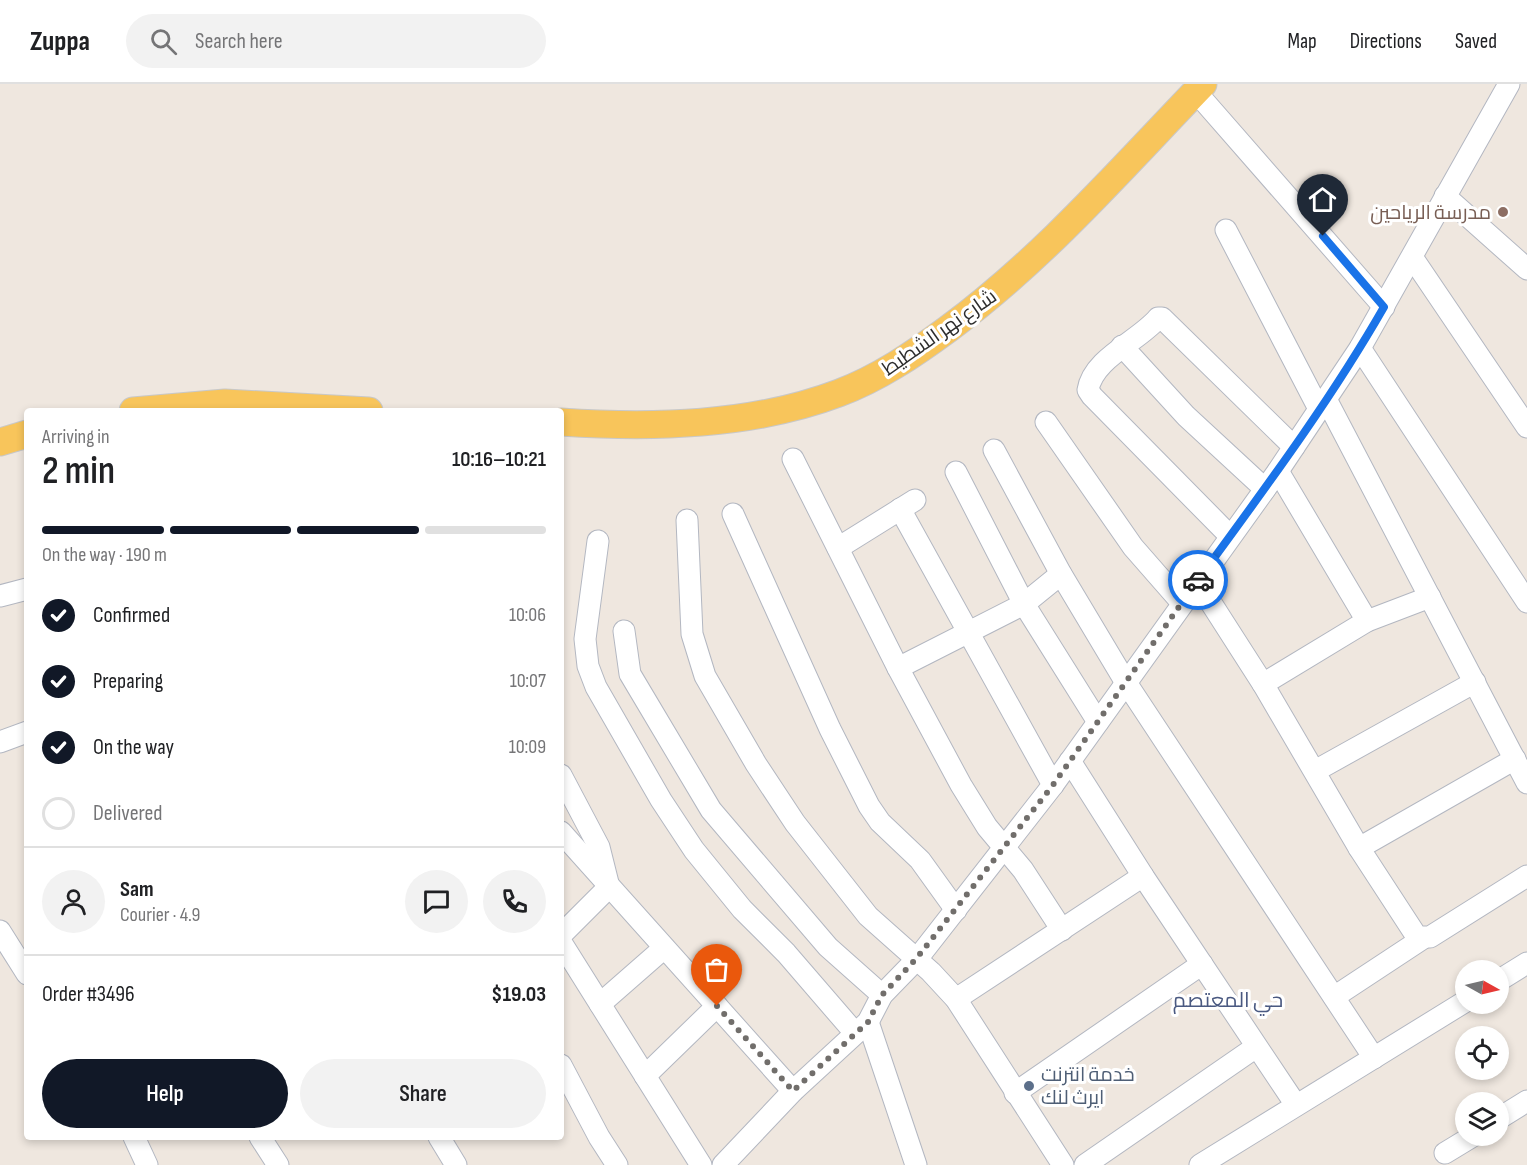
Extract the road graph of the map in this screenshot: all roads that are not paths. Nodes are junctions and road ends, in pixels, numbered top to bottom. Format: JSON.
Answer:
{"nodes":[{"id":1,"x":1509,"y":84,"type":"edge"},
{"id":2,"x":1199,"y":88,"type":"edge"},
{"id":3,"x":1445,"y":196,"type":"junction"},
{"id":4,"x":1226,"y":230,"type":"dead end"},
{"id":5,"x":1412,"y":257,"type":"junction"},
{"id":6,"x":1527,"y":269,"type":"edge"},
{"id":7,"x":1384,"y":307,"type":"junction"},
{"id":8,"x":1122,"y":346,"type":"junction"},
{"id":9,"x":1360,"y":348,"type":"junction"},
{"id":10,"x":1322,"y":404,"type":"junction"},
{"id":11,"x":168,"y":408,"type":"edge"},
{"id":12,"x":315,"y":408,"type":"edge"},
{"id":13,"x":1046,"y":422,"type":"dead end"},
{"id":14,"x":564,"y":423,"type":"edge"},
{"id":15,"x":1527,"y":427,"type":"edge"},
{"id":16,"x":24,"y":435,"type":"edge"},
{"id":17,"x":0,"y":442,"type":"edge"},
{"id":18,"x":1294,"y":447,"type":"junction"},
{"id":19,"x":994,"y":450,"type":"dead end"},
{"id":20,"x":793,"y":459,"type":"dead end"},
{"id":21,"x":1278,"y":471,"type":"junction"},
{"id":22,"x":956,"y":472,"type":"dead end"},
{"id":23,"x":1265,"y":489,"type":"junction"},
{"id":24,"x":733,"y":514,"type":"dead end"},
{"id":25,"x":687,"y":520,"type":"dead end"},
{"id":26,"x":1230,"y":536,"type":"junction"},
{"id":27,"x":598,"y":541,"type":"dead end"},
{"id":28,"x":838,"y":548,"type":"junction"},
{"id":29,"x":1061,"y":574,"type":"junction"},
{"id":30,"x":1197,"y":582,"type":"junction"},
{"id":31,"x":24,"y":590,"type":"edge"},
{"id":32,"x":0,"y":596,"type":"edge"},
{"id":33,"x":1430,"y":597,"type":"junction"},
{"id":34,"x":1182,"y":603,"type":"junction"},
{"id":35,"x":1527,"y":603,"type":"edge"},
{"id":36,"x":1024,"y":604,"type":"junction"},
{"id":37,"x":1367,"y":621,"type":"junction"},
{"id":38,"x":624,"y":631,"type":"dead end"},
{"id":39,"x":970,"y":633,"type":"junction"},
{"id":40,"x":898,"y":668,"type":"junction"},
{"id":41,"x":1125,"y":681,"type":"junction"},
{"id":42,"x":1475,"y":682,"type":"junction"},
{"id":43,"x":1263,"y":684,"type":"junction"},
{"id":44,"x":1098,"y":722,"type":"junction"},
{"id":45,"x":24,"y":733,"type":"edge"},
{"id":46,"x":0,"y":742,"type":"edge"},
{"id":47,"x":1515,"y":759,"type":"junction"},
{"id":48,"x":1070,"y":761,"type":"junction"},
{"id":49,"x":1315,"y":771,"type":"junction"},
{"id":50,"x":564,"y":781,"type":"edge"},
{"id":51,"x":1527,"y":783,"type":"edge"},
{"id":52,"x":1053,"y":785,"type":"junction"},
{"id":53,"x":564,"y":835,"type":"edge"},
{"id":54,"x":1359,"y":848,"type":"junction"},
{"id":55,"x":1004,"y":849,"type":"junction"},
{"id":56,"x":1143,"y":876,"type":"junction"},
{"id":57,"x":1527,"y":876,"type":"edge"},
{"id":58,"x":609,"y":887,"type":"junction"},
{"id":59,"x":956,"y":910,"type":"junction"},
{"id":60,"x":1062,"y":930,"type":"junction"},
{"id":61,"x":0,"y":931,"type":"edge"},
{"id":62,"x":564,"y":932,"type":"edge"},
{"id":63,"x":1422,"y":939,"type":"junction"},
{"id":64,"x":564,"y":947,"type":"edge"},
{"id":65,"x":664,"y":948,"type":"junction"},
{"id":66,"x":916,"y":959,"type":"junction"},
{"id":67,"x":1527,"y":963,"type":"edge"},
{"id":68,"x":1202,"y":964,"type":"junction"},
{"id":69,"x":24,"y":969,"type":"edge"},
{"id":70,"x":1509,"y":974,"type":"edge"},
{"id":71,"x":882,"y":995,"type":"junction"},
{"id":72,"x":1334,"y":997,"type":"junction"},
{"id":73,"x":956,"y":999,"type":"junction"},
{"id":74,"x":600,"y":1004,"type":"junction"},
{"id":75,"x":717,"y":1006,"type":"junction"},
{"id":76,"x":1455,"y":1008,"type":"edge"},
{"id":77,"x":861,"y":1028,"type":"junction"},
{"id":78,"x":1256,"y":1047,"type":"junction"},
{"id":79,"x":1374,"y":1058,"type":"junction"},
{"id":80,"x":564,"y":1071,"type":"edge"},
{"id":81,"x":645,"y":1076,"type":"junction"},
{"id":82,"x":793,"y":1091,"type":"junction"},
{"id":83,"x":1015,"y":1093,"type":"junction"},
{"id":84,"x":1527,"y":1101,"type":"edge"},
{"id":85,"x":1296,"y":1105,"type":"junction"},
{"id":86,"x":1509,"y":1112,"type":"edge"},
{"id":87,"x":137,"y":1140,"type":"edge"},
{"id":88,"x":262,"y":1140,"type":"edge"},
{"id":89,"x":441,"y":1140,"type":"edge"},
{"id":90,"x":1457,"y":1146,"type":"edge"},
{"id":91,"x":1445,"y":1153,"type":"dead end"},
{"id":92,"x":147,"y":1165,"type":"edge"},
{"id":93,"x":278,"y":1165,"type":"edge"},
{"id":94,"x":456,"y":1165,"type":"edge"},
{"id":95,"x":617,"y":1165,"type":"edge"},
{"id":96,"x":701,"y":1165,"type":"edge"},
{"id":97,"x":723,"y":1165,"type":"edge"},
{"id":98,"x":916,"y":1165,"type":"edge"},
{"id":99,"x":1063,"y":1165,"type":"edge"},
{"id":100,"x":1085,"y":1165,"type":"edge"},
{"id":101,"x":1200,"y":1165,"type":"edge"}],
"edges":[{"from":1,"to":3,"type":"street"},
{"from":2,"to":7,"type":"street"},
{"from":2,"to":14,"type":"main road","name":"شارع نهر الشطيط"},
{"from":3,"to":5,"type":"street"},
{"from":3,"to":6,"type":"street"},
{"from":4,"to":10,"type":"street"},
{"from":5,"to":7,"type":"street"},
{"from":5,"to":15,"type":"street"},
{"from":7,"to":9,"type":"street"},
{"from":8,"to":18,"type":"street"},
{"from":8,"to":23,"type":"street"},
{"from":8,"to":26,"type":"street"},
{"from":9,"to":10,"type":"street"},
{"from":9,"to":35,"type":"street"},
{"from":10,"to":18,"type":"street"},
{"from":10,"to":33,"type":"street"},
{"from":11,"to":12,"type":"main road"},
{"from":13,"to":34,"type":"street"},
{"from":16,"to":17,"type":"main road"},
{"from":18,"to":21,"type":"street"},
{"from":19,"to":29,"type":"street"},
{"from":20,"to":28,"type":"street"},
{"from":21,"to":23,"type":"street"},
{"from":21,"to":37,"type":"street"},
{"from":22,"to":36,"type":"street"},
{"from":23,"to":26,"type":"street"},
{"from":24,"to":59,"type":"street"},
{"from":25,"to":66,"type":"street"},
{"from":26,"to":30,"type":"street"},
{"from":27,"to":77,"type":"street"},
{"from":28,"to":39,"type":"street"},
{"from":28,"to":40,"type":"street"},
{"from":29,"to":36,"type":"street"},
{"from":29,"to":41,"type":"street"},
{"from":30,"to":34,"type":"street"},
{"from":30,"to":43,"type":"street"},
{"from":31,"to":32,"type":"street"},
{"from":33,"to":37,"type":"street"},
{"from":33,"to":42,"type":"street"},
{"from":34,"to":41,"type":"street"},
{"from":36,"to":39,"type":"street"},
{"from":36,"to":44,"type":"street"},
{"from":37,"to":43,"type":"street"},
{"from":38,"to":71,"type":"street"},
{"from":39,"to":40,"type":"street"},
{"from":39,"to":52,"type":"street"},
{"from":40,"to":55,"type":"street"},
{"from":41,"to":44,"type":"street"},
{"from":41,"to":72,"type":"street"},
{"from":42,"to":47,"type":"street"},
{"from":42,"to":49,"type":"street"},
{"from":43,"to":49,"type":"street"},
{"from":44,"to":48,"type":"street"},
{"from":45,"to":46,"type":"street"},
{"from":47,"to":51,"type":"street"},
{"from":47,"to":54,"type":"street"},
{"from":48,"to":52,"type":"street"},
{"from":48,"to":56,"type":"street"},
{"from":49,"to":54,"type":"street"},
{"from":50,"to":58,"type":"street"},
{"from":52,"to":55,"type":"street"},
{"from":53,"to":58,"type":"street"},
{"from":54,"to":63,"type":"street"},
{"from":55,"to":59,"type":"street"},
{"from":55,"to":60,"type":"street"},
{"from":56,"to":60,"type":"street"},
{"from":56,"to":68,"type":"street"},
{"from":57,"to":63,"type":"street"},
{"from":58,"to":62,"type":"street"},
{"from":58,"to":65,"type":"street"},
{"from":59,"to":66,"type":"street"},
{"from":60,"to":73,"type":"street"},
{"from":61,"to":69,"type":"street"},
{"from":63,"to":72,"type":"street"},
{"from":64,"to":74,"type":"street"},
{"from":65,"to":74,"type":"street"},
{"from":65,"to":75,"type":"street"},
{"from":66,"to":71,"type":"street"},
{"from":66,"to":73,"type":"street"},
{"from":67,"to":70,"type":"street"},
{"from":68,"to":78,"type":"street"},
{"from":68,"to":83,"type":"street"},
{"from":71,"to":77,"type":"street"},
{"from":72,"to":79,"type":"street"},
{"from":73,"to":83,"type":"street"},
{"from":74,"to":81,"type":"street"},
{"from":75,"to":81,"type":"street"},
{"from":75,"to":82,"type":"street"},
{"from":76,"to":79,"type":"street"},
{"from":77,"to":82,"type":"street"},
{"from":77,"to":98,"type":"street"},
{"from":78,"to":85,"type":"street"},
{"from":78,"to":100,"type":"street"},
{"from":79,"to":85,"type":"street"},
{"from":80,"to":95,"type":"street"},
{"from":81,"to":96,"type":"street"},
{"from":82,"to":97,"type":"street"},
{"from":83,"to":99,"type":"street"},
{"from":84,"to":86,"type":"street"},
{"from":85,"to":101,"type":"street"},
{"from":87,"to":92,"type":"street"},
{"from":88,"to":93,"type":"street"},
{"from":89,"to":94,"type":"street"},
{"from":90,"to":91,"type":"street"}]}
